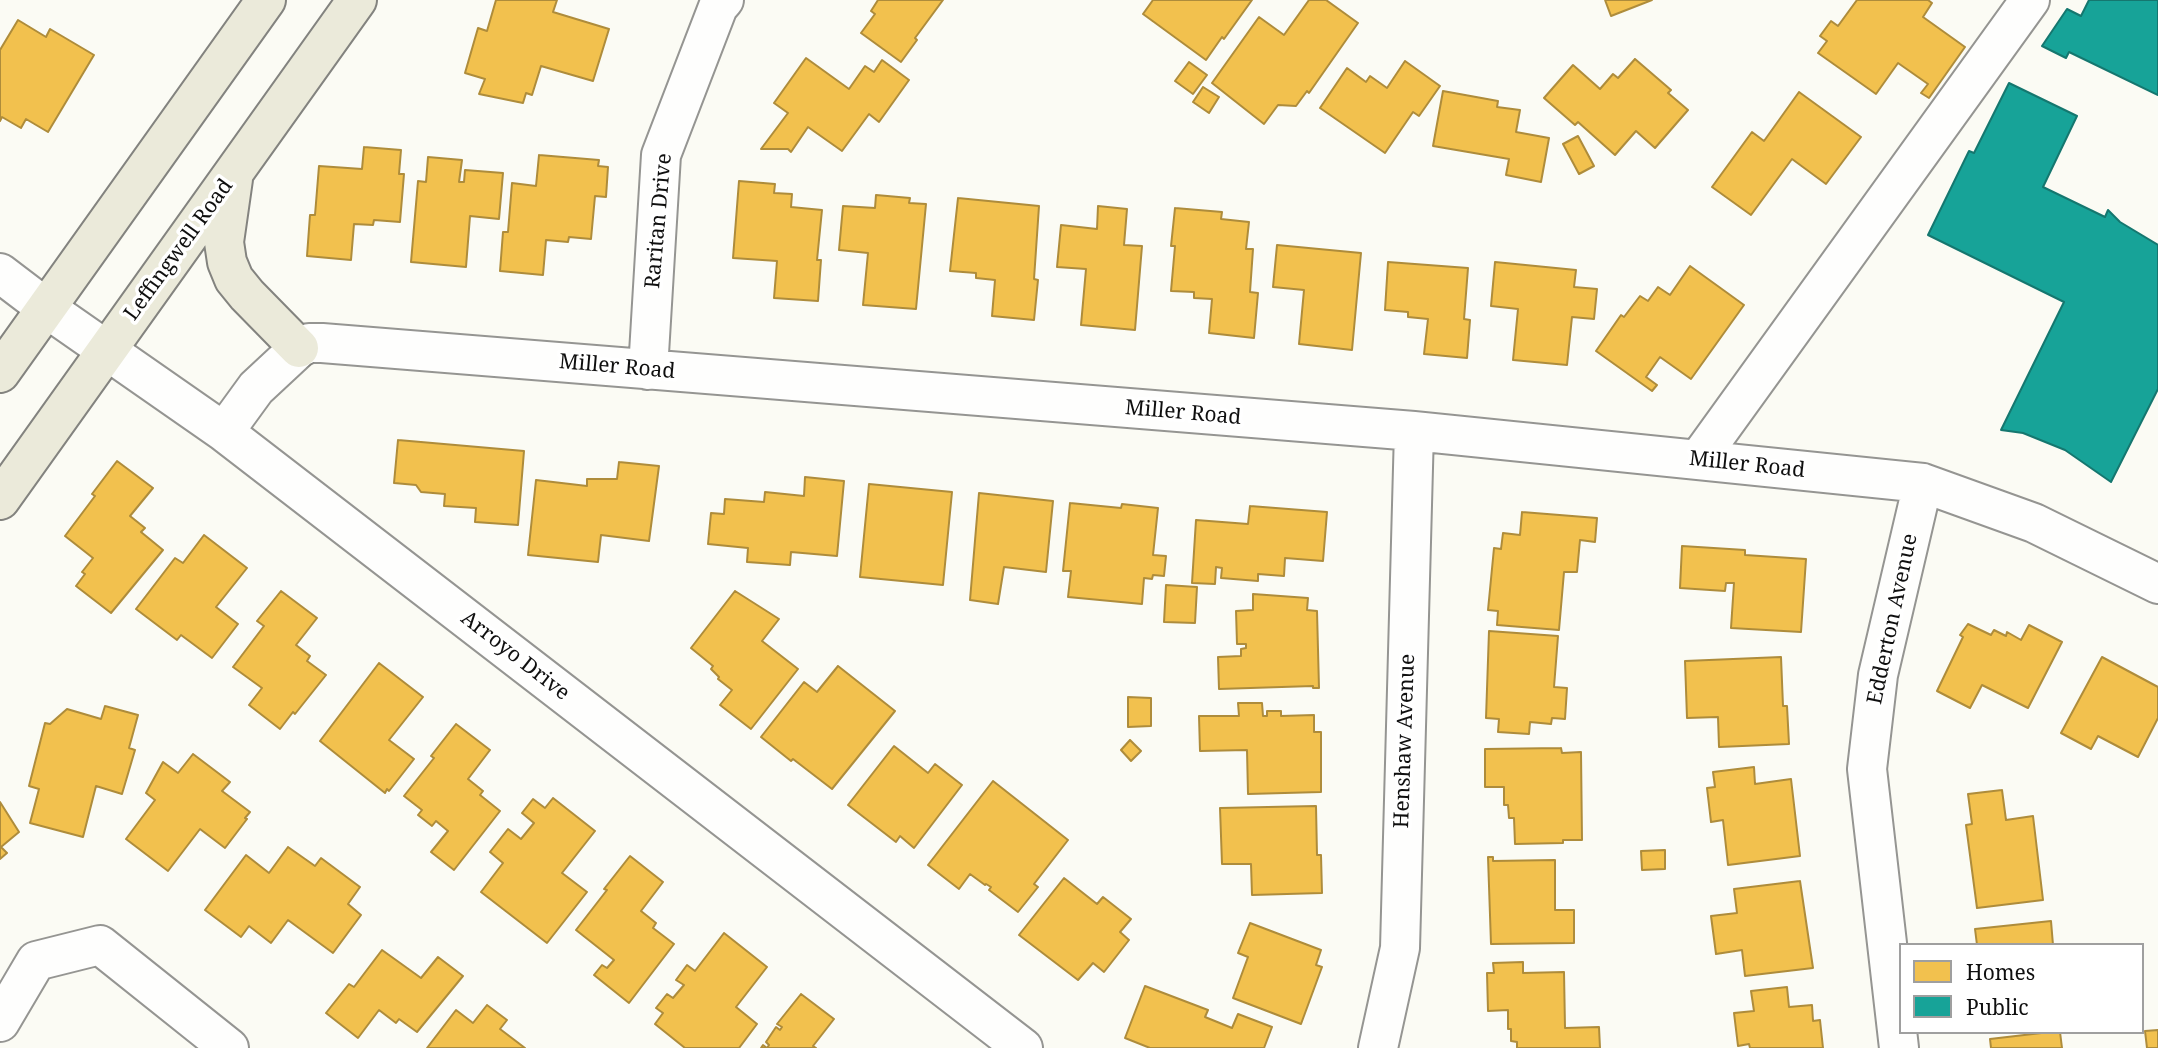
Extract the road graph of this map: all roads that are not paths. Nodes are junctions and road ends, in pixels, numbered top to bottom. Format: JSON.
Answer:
{"nodes":[{"id":1,"x":266,"y":0,"type":"edge"},
{"id":2,"x":357,"y":0,"type":"edge"},
{"id":3,"x":724,"y":0,"type":"edge"},
{"id":4,"x":2030,"y":0,"type":"edge"},
{"id":5,"x":234,"y":172,"type":"junction"},
{"id":6,"x":0,"y":273,"type":"edge"},
{"id":7,"x":46,"y":307,"type":"junction"},
{"id":8,"x":299,"y":348,"type":"junction"},
{"id":9,"x":107,"y":350,"type":"junction"},
{"id":10,"x":648,"y":370,"type":"junction"},
{"id":11,"x":0,"y":373,"type":"edge"},
{"id":12,"x":1414,"y":431,"type":"junction"},
{"id":13,"x":224,"y":432,"type":"junction"},
{"id":14,"x":1698,"y":460,"type":"junction"},
{"id":15,"x":1923,"y":483,"type":"junction"},
{"id":16,"x":0,"y":500,"type":"edge"},
{"id":17,"x":2158,"y":584,"type":"edge"},
{"id":18,"x":0,"y":1022,"type":"edge"},
{"id":19,"x":229,"y":1048,"type":"edge"},
{"id":20,"x":1023,"y":1048,"type":"edge"},
{"id":21,"x":1378,"y":1048,"type":"edge"},
{"id":22,"x":1899,"y":1048,"type":"edge"}],
"edges":[{"from":1,"to":7,"type":"main road"},
{"from":2,"to":5,"type":"main road","name":"Leffingwell Road"},
{"from":3,"to":10,"type":"street","name":"Raritan Drive"},
{"from":4,"to":14,"type":"street"},
{"from":5,"to":8,"type":"main road"},
{"from":5,"to":9,"type":"main road","name":"Leffingwell Road"},
{"from":6,"to":7,"type":"street","name":"Arroyo Drive"},
{"from":7,"to":9,"type":"street","name":"Arroyo Drive"},
{"from":7,"to":11,"type":"main road"},
{"from":8,"to":10,"type":"street","name":"Miller Road"},
{"from":8,"to":13,"type":"street"},
{"from":9,"to":13,"type":"street","name":"Arroyo Drive"},
{"from":9,"to":16,"type":"main road","name":"Leffingwell Road"},
{"from":10,"to":12,"type":"street","name":"Miller Road"},
{"from":12,"to":14,"type":"street","name":"Miller Road"},
{"from":12,"to":21,"type":"street","name":"Henshaw Avenue"},
{"from":13,"to":20,"type":"street","name":"Arroyo Drive"},
{"from":14,"to":15,"type":"street","name":"Miller Road"},
{"from":15,"to":17,"type":"street","name":"Miller Road"},
{"from":15,"to":22,"type":"street","name":"Edderton Avenue"},
{"from":18,"to":19,"type":"street"}]}
